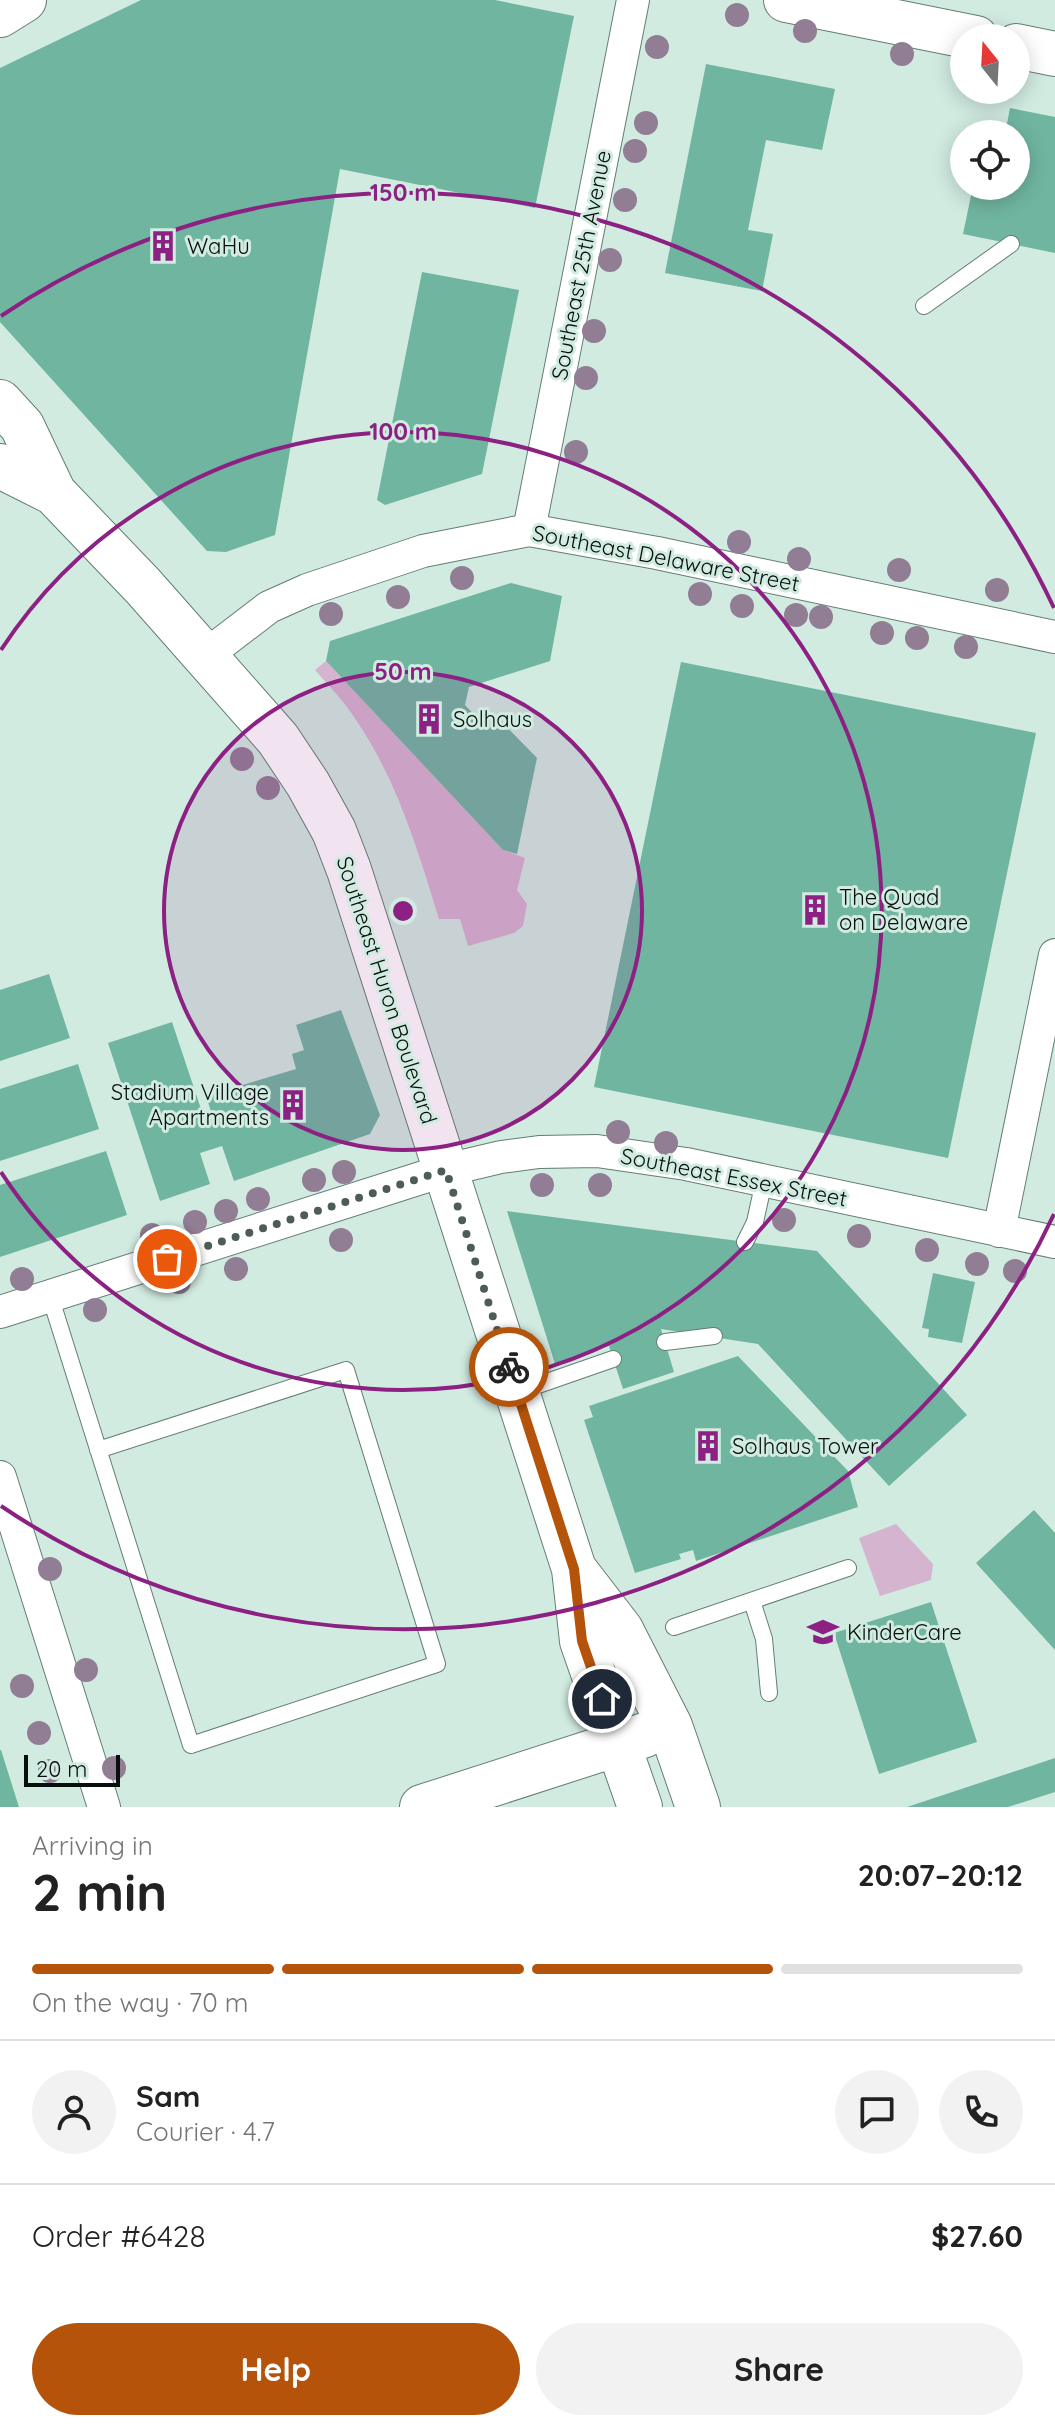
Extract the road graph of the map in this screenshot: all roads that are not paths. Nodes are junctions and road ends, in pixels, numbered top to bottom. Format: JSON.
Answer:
{"nodes":[{"id":1,"x":24,"y":0,"type":"edge"},
{"id":2,"x":633,"y":0,"type":"edge"},
{"id":3,"x":786,"y":0,"type":"edge"},
{"id":4,"x":0,"y":15,"type":"edge"},
{"id":5,"x":950,"y":33,"type":"edge"},
{"id":6,"x":1030,"y":49,"type":"edge"},
{"id":7,"x":1055,"y":54,"type":"edge"},
{"id":8,"x":1011,"y":244,"type":"dead end"},
{"id":9,"x":924,"y":306,"type":"dead end"},
{"id":10,"x":0,"y":402,"type":"edge"},
{"id":11,"x":0,"y":466,"type":"edge"},
{"id":12,"x":54,"y":493,"type":"junction"},
{"id":13,"x":529,"y":530,"type":"junction"},
{"id":14,"x":1055,"y":637,"type":"edge"},
{"id":15,"x":205,"y":656,"type":"junction"},
{"id":16,"x":1055,"y":955,"type":"edge"},
{"id":17,"x":446,"y":1170,"type":"junction"},
{"id":18,"x":764,"y":1181,"type":"junction"},
{"id":19,"x":999,"y":1231,"type":"junction"},
{"id":20,"x":745,"y":1242,"type":"dead end"},
{"id":21,"x":1055,"y":1242,"type":"edge"},
{"id":22,"x":50,"y":1296,"type":"junction"},
{"id":23,"x":0,"y":1312,"type":"edge"},
{"id":24,"x":714,"y":1336,"type":"dead end"},
{"id":25,"x":665,"y":1342,"type":"dead end"},
{"id":26,"x":613,"y":1359,"type":"dead end"},
{"id":27,"x":517,"y":1392,"type":"junction"},
{"id":28,"x":98,"y":1450,"type":"junction"},
{"id":29,"x":0,"y":1477,"type":"edge"},
{"id":30,"x":848,"y":1568,"type":"dead end"},
{"id":31,"x":574,"y":1569,"type":"junction"},
{"id":32,"x":752,"y":1601,"type":"junction"},
{"id":33,"x":674,"y":1627,"type":"dead end"},
{"id":34,"x":769,"y":1693,"type":"dead end"},
{"id":35,"x":670,"y":1726,"type":"junction"},
{"id":36,"x":618,"y":1744,"type":"junction"},
{"id":37,"x":104,"y":1807,"type":"edge"},
{"id":38,"x":422,"y":1807,"type":"edge"},
{"id":39,"x":640,"y":1807,"type":"edge"},
{"id":40,"x":698,"y":1807,"type":"edge"}],
"edges":[{"from":1,"to":4,"type":"main road"},
{"from":2,"to":13,"type":"street","name":"Southeast 25th Avenue"},
{"from":3,"to":5,"type":"main road"},
{"from":6,"to":7,"type":"main road"},
{"from":8,"to":9,"type":"lane"},
{"from":10,"to":12,"type":"main road","name":"Southeast Huron Boulevard"},
{"from":11,"to":12,"type":"main road","name":"Southeast Huron Boulevard"},
{"from":12,"to":15,"type":"main road","name":"Southeast Huron Boulevard"},
{"from":13,"to":14,"type":"street","name":"Southeast Delaware Street"},
{"from":13,"to":15,"type":"street","name":"Southeast Delaware Street"},
{"from":15,"to":17,"type":"main road","name":"Southeast Huron Boulevard"},
{"from":16,"to":19,"type":"street"},
{"from":17,"to":18,"type":"street","name":"Southeast Essex Street"},
{"from":17,"to":22,"type":"street","name":"Southeast Essex Street"},
{"from":17,"to":27,"type":"main road","name":"Southeast Huron Boulevard"},
{"from":18,"to":19,"type":"street","name":"Southeast Essex Street"},
{"from":18,"to":20,"type":"lane"},
{"from":19,"to":21,"type":"street","name":"Southeast Essex Street"},
{"from":22,"to":23,"type":"street","name":"Southeast Essex Street"},
{"from":22,"to":28,"type":"lane"},
{"from":24,"to":25,"type":"lane"},
{"from":26,"to":27,"type":"lane"},
{"from":27,"to":31,"type":"main road","name":"Southeast Huron Boulevard"},
{"from":28,"to":28,"type":"lane"},
{"from":29,"to":37,"type":"street"},
{"from":30,"to":32,"type":"lane"},
{"from":31,"to":35,"type":"main road","name":"Southeast Huron Boulevard"},
{"from":31,"to":36,"type":"main road","name":"Southeast Huron Boulevard"},
{"from":32,"to":33,"type":"lane"},
{"from":32,"to":34,"type":"lane"},
{"from":35,"to":36,"type":"main road"},
{"from":35,"to":40,"type":"main road","name":"Southeast Huron Boulevard"},
{"from":36,"to":38,"type":"main road"},
{"from":36,"to":39,"type":"main road","name":"Southeast Huron Boulevard"}]}
